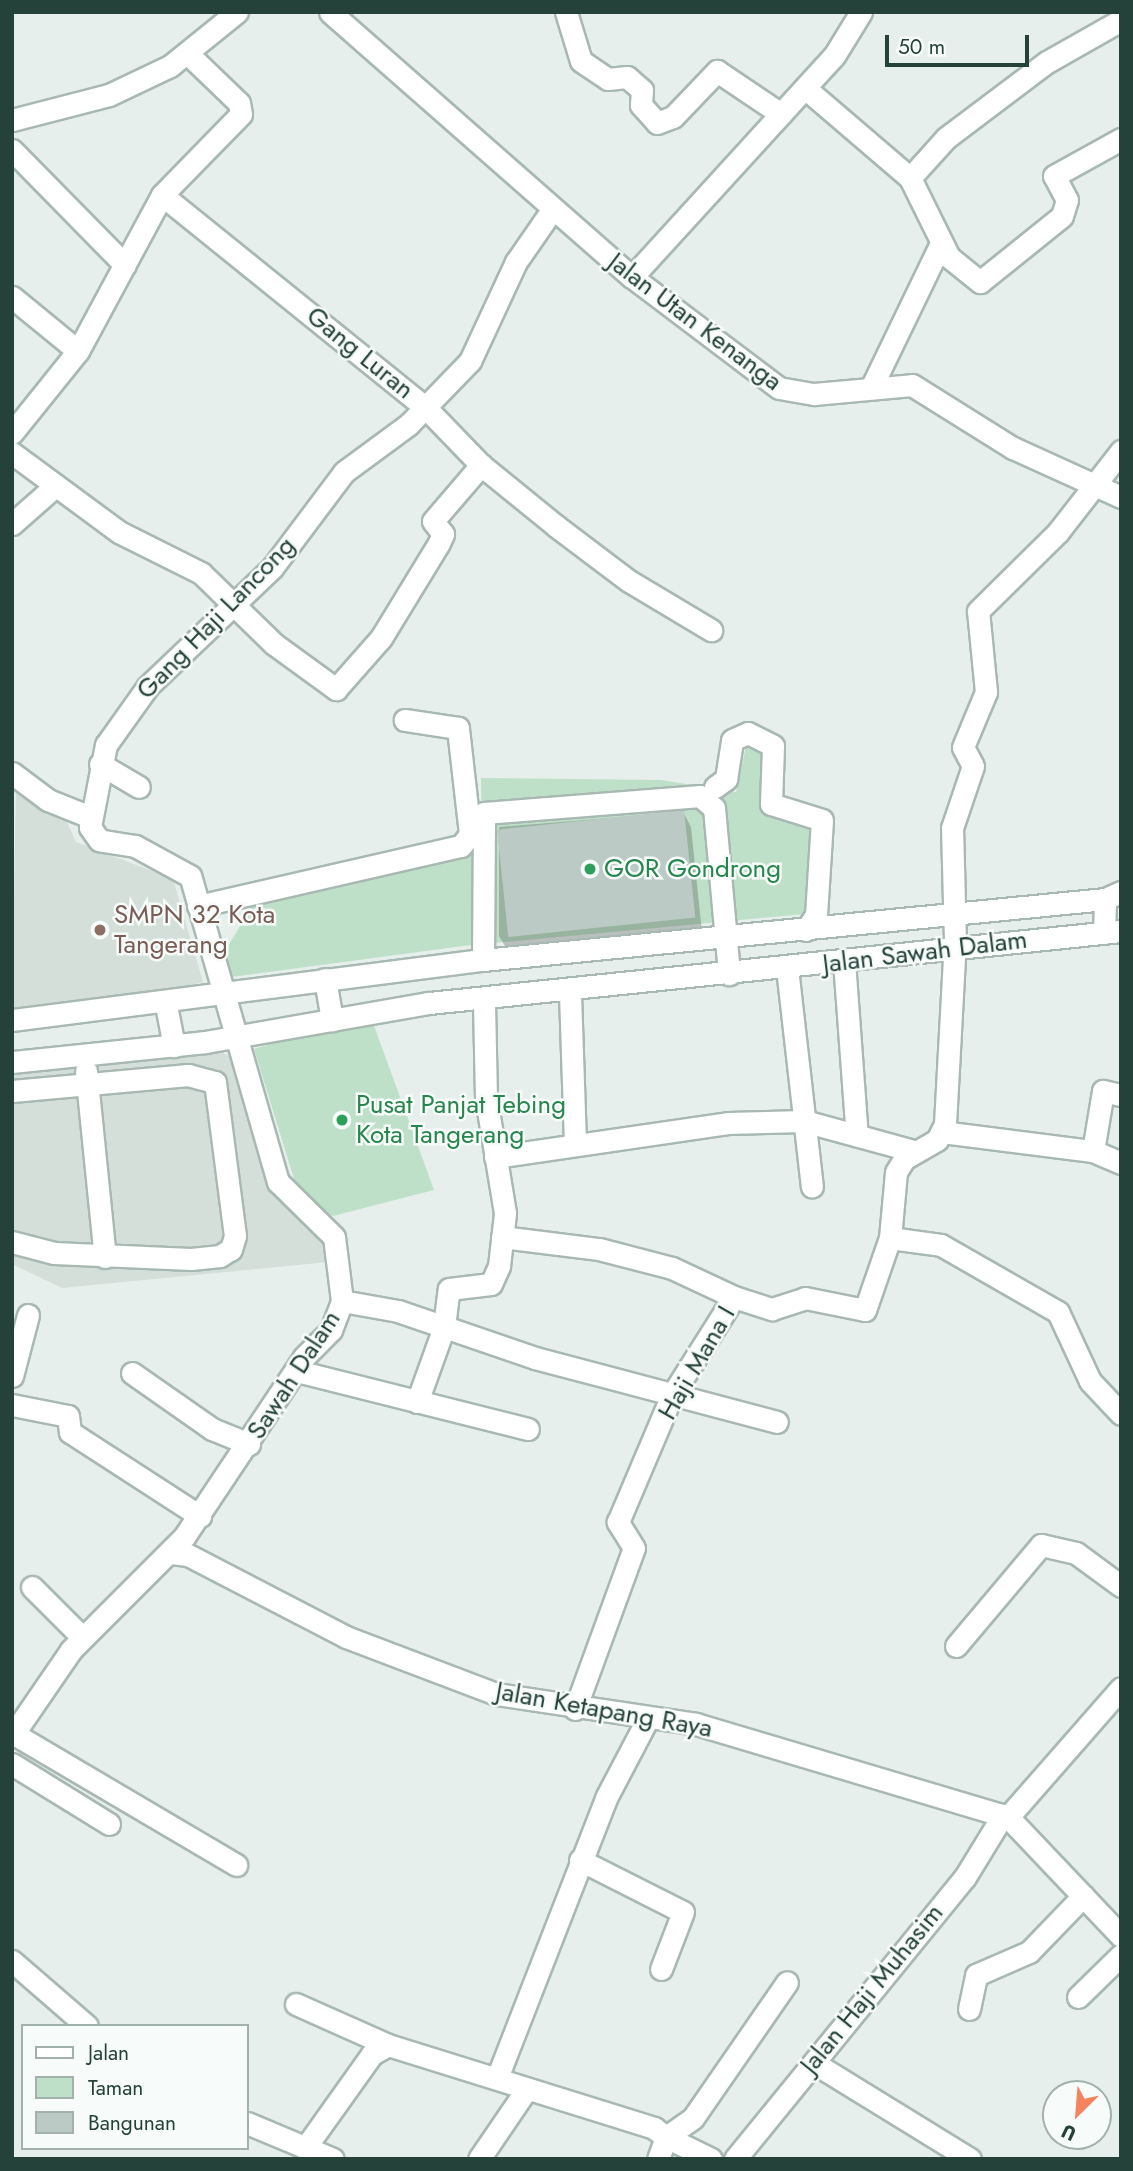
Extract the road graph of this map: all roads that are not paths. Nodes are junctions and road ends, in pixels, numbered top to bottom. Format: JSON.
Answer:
{"nodes":[{"id":1,"x":237,"y":12,"type":"edge"},
{"id":2,"x":330,"y":12,"type":"edge"},
{"id":3,"x":566,"y":12,"type":"edge"},
{"id":4,"x":861,"y":12,"type":"edge"},
{"id":5,"x":1121,"y":20,"type":"edge"},
{"id":6,"x":188,"y":54,"type":"junction"},
{"id":7,"x":805,"y":88,"type":"junction"},
{"id":8,"x":781,"y":114,"type":"junction"},
{"id":9,"x":12,"y":120,"type":"edge"},
{"id":10,"x":1121,"y":139,"type":"edge"},
{"id":11,"x":12,"y":150,"type":"edge"},
{"id":12,"x":910,"y":178,"type":"junction"},
{"id":13,"x":162,"y":195,"type":"junction"},
{"id":14,"x":552,"y":210,"type":"junction"},
{"id":15,"x":941,"y":243,"type":"junction"},
{"id":16,"x":125,"y":265,"type":"junction"},
{"id":17,"x":632,"y":278,"type":"junction"},
{"id":18,"x":12,"y":297,"type":"edge"},
{"id":19,"x":78,"y":351,"type":"junction"},
{"id":20,"x":872,"y":386,"type":"junction"},
{"id":21,"x":425,"y":407,"type":"junction"},
{"id":22,"x":12,"y":433,"type":"edge"},
{"id":23,"x":1121,"y":452,"type":"edge"},
{"id":24,"x":12,"y":453,"type":"edge"},
{"id":25,"x":481,"y":465,"type":"junction"},
{"id":26,"x":1095,"y":486,"type":"junction"},
{"id":27,"x":53,"y":488,"type":"junction"},
{"id":28,"x":1121,"y":496,"type":"edge"},
{"id":29,"x":12,"y":524,"type":"edge"},
{"id":30,"x":234,"y":604,"type":"junction"},
{"id":31,"x":711,"y":630,"type":"dead end"},
{"id":32,"x":405,"y":720,"type":"dead end"},
{"id":33,"x":100,"y":764,"type":"junction"},
{"id":34,"x":12,"y":773,"type":"edge"},
{"id":35,"x":139,"y":787,"type":"dead end"},
{"id":36,"x":715,"y":787,"type":"dead end"},
{"id":37,"x":90,"y":817,"type":"junction"},
{"id":38,"x":198,"y":906,"type":"junction"},
{"id":39,"x":1110,"y":914,"type":"edge"},
{"id":40,"x":806,"y":930,"type":"junction"},
{"id":41,"x":954,"y":932,"type":"junction"},
{"id":42,"x":726,"y":951,"type":"junction"},
{"id":43,"x":483,"y":960,"type":"junction"},
{"id":44,"x":844,"y":961,"type":"junction"},
{"id":45,"x":787,"y":968,"type":"junction"},
{"id":46,"x":325,"y":979,"type":"junction"},
{"id":47,"x":570,"y":993,"type":"junction"},
{"id":48,"x":484,"y":999,"type":"junction"},
{"id":49,"x":224,"y":1002,"type":"junction"},
{"id":50,"x":167,"y":1009,"type":"junction"},
{"id":51,"x":12,"y":1020,"type":"edge"},
{"id":52,"x":331,"y":1020,"type":"junction"},
{"id":53,"x":233,"y":1033,"type":"junction"},
{"id":54,"x":173,"y":1042,"type":"junction"},
{"id":55,"x":85,"y":1055,"type":"junction"},
{"id":56,"x":12,"y":1062,"type":"edge"},
{"id":57,"x":88,"y":1084,"type":"junction"},
{"id":58,"x":12,"y":1091,"type":"edge"},
{"id":59,"x":1121,"y":1095,"type":"edge"},
{"id":60,"x":804,"y":1121,"type":"junction"},
{"id":61,"x":942,"y":1132,"type":"junction"},
{"id":62,"x":857,"y":1136,"type":"junction"},
{"id":63,"x":575,"y":1143,"type":"junction"},
{"id":64,"x":914,"y":1151,"type":"junction"},
{"id":65,"x":1093,"y":1151,"type":"junction"},
{"id":66,"x":495,"y":1157,"type":"junction"},
{"id":67,"x":1121,"y":1163,"type":"edge"},
{"id":68,"x":812,"y":1186,"type":"dead end"},
{"id":69,"x":502,"y":1237,"type":"junction"},
{"id":70,"x":890,"y":1238,"type":"junction"},
{"id":71,"x":12,"y":1242,"type":"edge"},
{"id":72,"x":105,"y":1257,"type":"junction"},
{"id":73,"x":734,"y":1297,"type":"junction"},
{"id":74,"x":342,"y":1301,"type":"junction"},
{"id":75,"x":28,"y":1315,"type":"dead end"},
{"id":76,"x":444,"y":1327,"type":"junction"},
{"id":77,"x":297,"y":1371,"type":"junction"},
{"id":78,"x":132,"y":1373,"type":"dead end"},
{"id":79,"x":12,"y":1376,"type":"edge"},
{"id":80,"x":672,"y":1395,"type":"junction"},
{"id":81,"x":417,"y":1402,"type":"junction"},
{"id":82,"x":12,"y":1405,"type":"edge"},
{"id":83,"x":1121,"y":1414,"type":"edge"},
{"id":84,"x":777,"y":1422,"type":"dead end"},
{"id":85,"x":528,"y":1429,"type":"dead end"},
{"id":86,"x":249,"y":1444,"type":"junction"},
{"id":87,"x":200,"y":1516,"type":"junction"},
{"id":88,"x":171,"y":1553,"type":"junction"},
{"id":89,"x":1121,"y":1586,"type":"edge"},
{"id":90,"x":32,"y":1587,"type":"dead end"},
{"id":91,"x":82,"y":1637,"type":"junction"},
{"id":92,"x":956,"y":1646,"type":"dead end"},
{"id":93,"x":1121,"y":1688,"type":"edge"},
{"id":94,"x":575,"y":1709,"type":"junction"},
{"id":95,"x":648,"y":1718,"type":"junction"},
{"id":96,"x":13,"y":1735,"type":"edge"},
{"id":97,"x":12,"y":1764,"type":"edge"},
{"id":98,"x":1005,"y":1816,"type":"junction"},
{"id":99,"x":109,"y":1824,"type":"dead end"},
{"id":100,"x":580,"y":1860,"type":"junction"},
{"id":101,"x":236,"y":1865,"type":"dead end"},
{"id":102,"x":1083,"y":1896,"type":"junction"},
{"id":103,"x":1121,"y":1936,"type":"edge"},
{"id":104,"x":1121,"y":1955,"type":"edge"},
{"id":105,"x":12,"y":1961,"type":"edge"},
{"id":106,"x":661,"y":1969,"type":"dead end"},
{"id":107,"x":786,"y":1982,"type":"dead end"},
{"id":108,"x":1078,"y":1997,"type":"dead end"},
{"id":109,"x":296,"y":2004,"type":"dead end"},
{"id":110,"x":969,"y":2009,"type":"dead end"},
{"id":111,"x":86,"y":2024,"type":"edge"},
{"id":112,"x":388,"y":2045,"type":"junction"},
{"id":113,"x":814,"y":2063,"type":"junction"},
{"id":114,"x":497,"y":2078,"type":"junction"},
{"id":115,"x":526,"y":2090,"type":"junction"},
{"id":116,"x":248,"y":2124,"type":"edge"},
{"id":117,"x":667,"y":2137,"type":"junction"},
{"id":118,"x":293,"y":2150,"type":"edge"},
{"id":119,"x":333,"y":2159,"type":"edge"},
{"id":120,"x":479,"y":2159,"type":"edge"},
{"id":121,"x":658,"y":2159,"type":"edge"},
{"id":122,"x":711,"y":2159,"type":"edge"},
{"id":123,"x":735,"y":2159,"type":"edge"},
{"id":124,"x":970,"y":2159,"type":"edge"}],
"edges":[{"from":1,"to":6,"type":"street"},
{"from":2,"to":14,"type":"street","name":"Jalan Utan Kenanga"},
{"from":3,"to":8,"type":"street"},
{"from":4,"to":7,"type":"street"},
{"from":5,"to":12,"type":"street"},
{"from":6,"to":9,"type":"street"},
{"from":6,"to":13,"type":"street"},
{"from":7,"to":8,"type":"street"},
{"from":7,"to":12,"type":"street"},
{"from":8,"to":17,"type":"street"},
{"from":10,"to":15,"type":"street"},
{"from":11,"to":16,"type":"street"},
{"from":12,"to":15,"type":"street"},
{"from":13,"to":16,"type":"street"},
{"from":13,"to":21,"type":"street","name":"Gang Luran"},
{"from":14,"to":17,"type":"street","name":"Jalan Utan Kenanga"},
{"from":14,"to":21,"type":"street","name":"Gang Haji Lancong"},
{"from":15,"to":20,"type":"street"},
{"from":16,"to":19,"type":"street"},
{"from":17,"to":20,"type":"street","name":"Jalan Utan Kenanga"},
{"from":18,"to":19,"type":"street"},
{"from":19,"to":22,"type":"street"},
{"from":20,"to":26,"type":"street","name":"Jalan Utan Kenanga"},
{"from":21,"to":25,"type":"street","name":"Gang Luran"},
{"from":21,"to":30,"type":"street","name":"Gang Haji Lancong"},
{"from":23,"to":26,"type":"street"},
{"from":24,"to":27,"type":"street"},
{"from":25,"to":30,"type":"street"},
{"from":25,"to":31,"type":"street","name":"Gang Luran"},
{"from":26,"to":28,"type":"street","name":"Jalan Utan Kenanga"},
{"from":26,"to":41,"type":"street"},
{"from":27,"to":29,"type":"street"},
{"from":27,"to":30,"type":"street"},
{"from":30,"to":33,"type":"street","name":"Gang Haji Lancong"},
{"from":32,"to":38,"type":"street"},
{"from":33,"to":35,"type":"street"},
{"from":33,"to":37,"type":"street","name":"Gang Haji Lancong"},
{"from":34,"to":37,"type":"street"},
{"from":36,"to":40,"type":"street"},
{"from":37,"to":38,"type":"street"},
{"from":38,"to":49,"type":"street"},
{"from":39,"to":41,"type":"street","name":"Jalan Sawah Dalam"},
{"from":39,"to":41,"type":"street"},
{"from":40,"to":41,"type":"street"},
{"from":40,"to":42,"type":"street"},
{"from":41,"to":44,"type":"street","name":"Jalan Sawah Dalam"},
{"from":41,"to":61,"type":"street"},
{"from":42,"to":43,"type":"street"},
{"from":42,"to":43,"type":"street"},
{"from":42,"to":45,"type":"street","name":"Jalan Sawah Dalam"},
{"from":42,"to":47,"type":"street"},
{"from":43,"to":46,"type":"street"},
{"from":44,"to":45,"type":"street","name":"Jalan Sawah Dalam"},
{"from":44,"to":62,"type":"street"},
{"from":45,"to":60,"type":"street"},
{"from":46,"to":49,"type":"street"},
{"from":46,"to":52,"type":"street"},
{"from":47,"to":48,"type":"street"},
{"from":47,"to":63,"type":"street"},
{"from":48,"to":52,"type":"street"},
{"from":48,"to":66,"type":"street"},
{"from":49,"to":50,"type":"street"},
{"from":49,"to":53,"type":"street","name":"Sawah Dalam"},
{"from":50,"to":51,"type":"street"},
{"from":50,"to":54,"type":"street"},
{"from":52,"to":53,"type":"street"},
{"from":53,"to":54,"type":"street"},
{"from":53,"to":74,"type":"street","name":"Sawah Dalam"},
{"from":54,"to":55,"type":"street"},
{"from":55,"to":56,"type":"street"},
{"from":55,"to":57,"type":"street"},
{"from":57,"to":58,"type":"street"},
{"from":57,"to":72,"type":"street"},
{"from":57,"to":72,"type":"street"},
{"from":59,"to":65,"type":"street"},
{"from":60,"to":62,"type":"street"},
{"from":60,"to":63,"type":"street"},
{"from":60,"to":68,"type":"street"},
{"from":61,"to":64,"type":"street"},
{"from":61,"to":65,"type":"street"},
{"from":62,"to":64,"type":"street"},
{"from":63,"to":66,"type":"street"},
{"from":64,"to":70,"type":"street"},
{"from":65,"to":67,"type":"street"},
{"from":66,"to":69,"type":"street"},
{"from":69,"to":73,"type":"street"},
{"from":69,"to":76,"type":"street"},
{"from":70,"to":73,"type":"street","name":"Haji Mana I"},
{"from":70,"to":83,"type":"street"},
{"from":71,"to":72,"type":"street"},
{"from":73,"to":80,"type":"street","name":"Haji Mana I"},
{"from":74,"to":76,"type":"street"},
{"from":74,"to":77,"type":"street","name":"Sawah Dalam"},
{"from":75,"to":79,"type":"street"},
{"from":76,"to":80,"type":"street"},
{"from":76,"to":81,"type":"street"},
{"from":77,"to":81,"type":"street"},
{"from":77,"to":86,"type":"street","name":"Sawah Dalam"},
{"from":78,"to":86,"type":"street"},
{"from":80,"to":84,"type":"street"},
{"from":80,"to":94,"type":"street","name":"Haji Mana I"},
{"from":81,"to":85,"type":"street"},
{"from":82,"to":87,"type":"street"},
{"from":86,"to":87,"type":"street","name":"Sawah Dalam"},
{"from":87,"to":88,"type":"street","name":"Sawah Dalam"},
{"from":88,"to":91,"type":"street"},
{"from":88,"to":94,"type":"street","name":"Jalan Ketapang Raya"},
{"from":89,"to":92,"type":"street"},
{"from":90,"to":91,"type":"street"},
{"from":91,"to":96,"type":"street"},
{"from":93,"to":98,"type":"street","name":"Jalan Haji Muhasim"},
{"from":94,"to":95,"type":"street","name":"Jalan Ketapang Raya"},
{"from":95,"to":98,"type":"street","name":"Jalan Ketapang Raya"},
{"from":95,"to":100,"type":"street"},
{"from":96,"to":101,"type":"street"},
{"from":97,"to":99,"type":"street"},
{"from":98,"to":102,"type":"street","name":"Jalan Ketapang Raya"},
{"from":98,"to":113,"type":"street","name":"Jalan Haji Muhasim"},
{"from":100,"to":106,"type":"street"},
{"from":100,"to":114,"type":"street"},
{"from":102,"to":103,"type":"street","name":"Jalan Ketapang Raya"},
{"from":102,"to":110,"type":"street"},
{"from":104,"to":108,"type":"street"},
{"from":105,"to":111,"type":"street"},
{"from":107,"to":117,"type":"street"},
{"from":109,"to":112,"type":"street"},
{"from":112,"to":114,"type":"street"},
{"from":112,"to":118,"type":"street"},
{"from":113,"to":123,"type":"street","name":"Jalan Haji Muhasim"},
{"from":113,"to":124,"type":"street"},
{"from":114,"to":115,"type":"street"},
{"from":115,"to":117,"type":"street"},
{"from":115,"to":120,"type":"street"},
{"from":116,"to":118,"type":"street"},
{"from":117,"to":121,"type":"street"},
{"from":117,"to":122,"type":"street"},
{"from":118,"to":119,"type":"street"}]}
